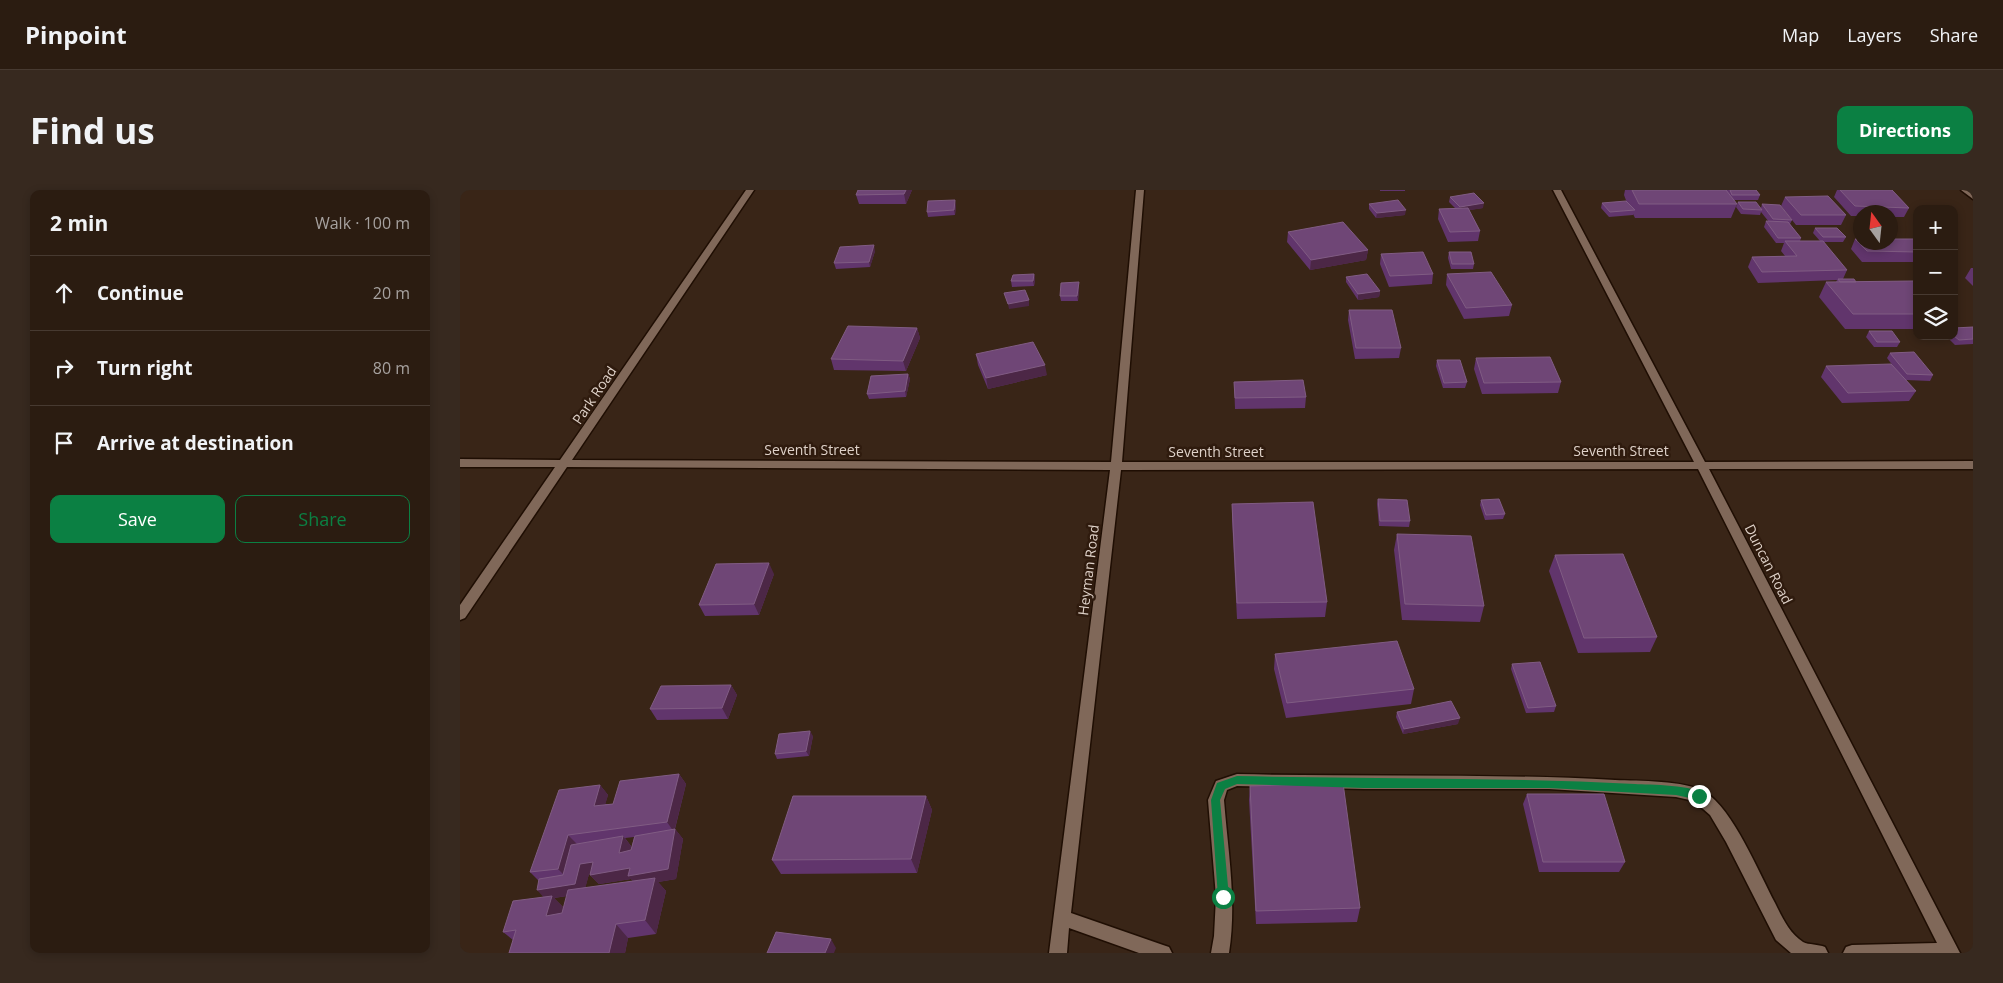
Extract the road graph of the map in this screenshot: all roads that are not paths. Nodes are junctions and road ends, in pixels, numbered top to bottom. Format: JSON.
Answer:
{"nodes":[{"id":1,"x":750,"y":190,"type":"edge"},
{"id":2,"x":1140,"y":190,"type":"edge"},
{"id":3,"x":1558,"y":190,"type":"edge"},
{"id":4,"x":1965,"y":190,"type":"edge"},
{"id":5,"x":1973,"y":198,"type":"edge"},
{"id":6,"x":460,"y":463,"type":"edge"},
{"id":7,"x":564,"y":463,"type":"junction"},
{"id":8,"x":1702,"y":464,"type":"junction"},
{"id":9,"x":1973,"y":465,"type":"edge"},
{"id":10,"x":1116,"y":466,"type":"junction"},
{"id":11,"x":460,"y":615,"type":"edge"},
{"id":12,"x":1062,"y":918,"type":"junction"},
{"id":13,"x":1950,"y":952,"type":"edge"},
{"id":14,"x":1058,"y":953,"type":"edge"},
{"id":15,"x":1163,"y":953,"type":"edge"},
{"id":16,"x":1220,"y":953,"type":"edge"},
{"id":17,"x":1819,"y":953,"type":"edge"},
{"id":18,"x":1852,"y":953,"type":"edge"}],
"edges":[{"from":1,"to":7,"type":"street","name":"Park Road"},
{"from":2,"to":10,"type":"street","name":"Heyman Road"},
{"from":3,"to":8,"type":"street","name":"Duncan Road"},
{"from":4,"to":5,"type":"street"},
{"from":6,"to":7,"type":"street","name":"Seventh Street"},
{"from":7,"to":10,"type":"street","name":"Seventh Street"},
{"from":7,"to":11,"type":"street","name":"Park Road"},
{"from":8,"to":9,"type":"street","name":"Seventh Street"},
{"from":8,"to":10,"type":"street","name":"Seventh Street"},
{"from":8,"to":13,"type":"street","name":"Duncan Road"},
{"from":10,"to":12,"type":"street","name":"Heyman Road"},
{"from":12,"to":14,"type":"street","name":"Heyman Road"},
{"from":12,"to":15,"type":"street"},
{"from":13,"to":18,"type":"street"},
{"from":16,"to":17,"type":"street"}]}
